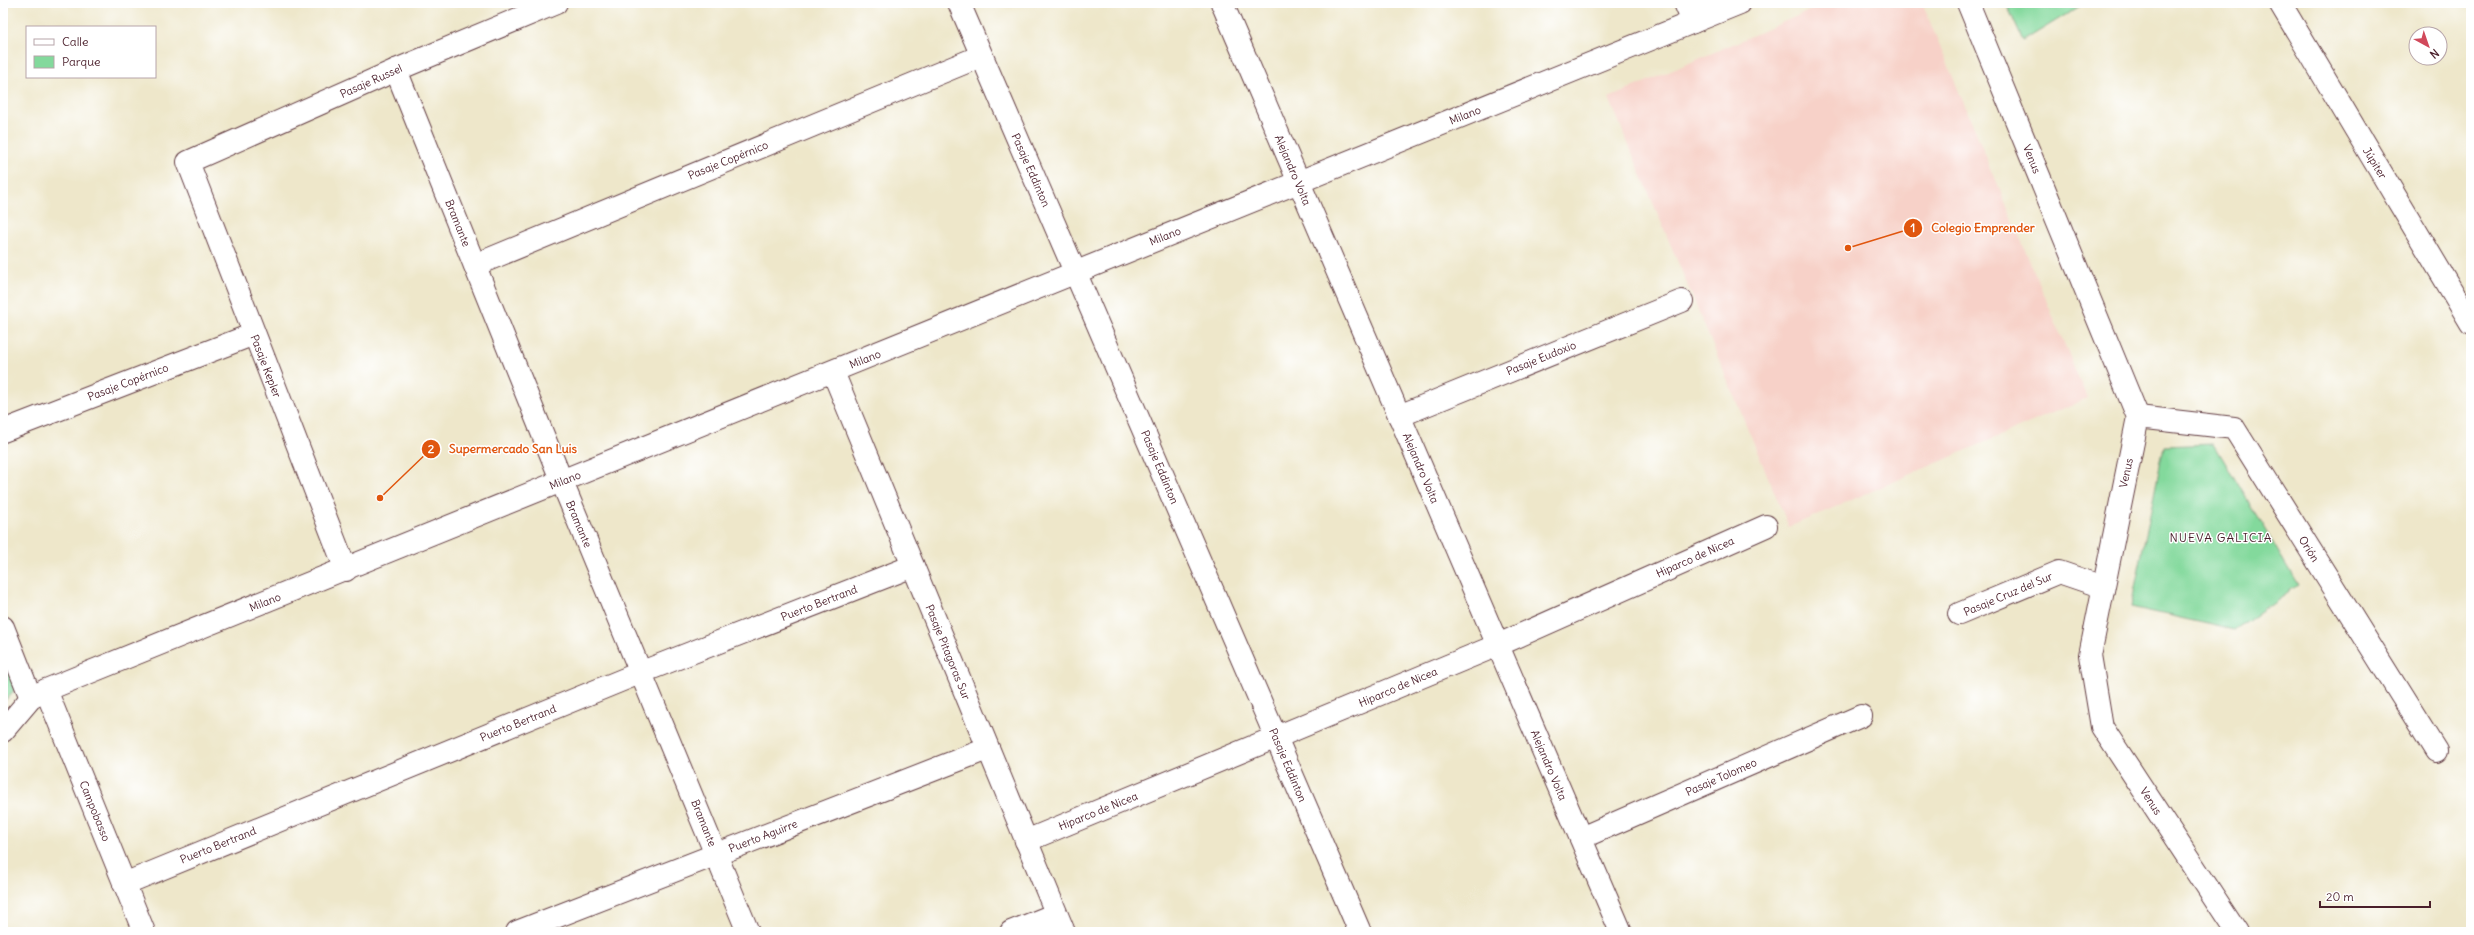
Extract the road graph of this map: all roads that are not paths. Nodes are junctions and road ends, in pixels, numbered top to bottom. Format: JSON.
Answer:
{"nodes":[{"id":1,"x":556,"y":3,"type":"edge"},
{"id":2,"x":959,"y":3,"type":"edge"},
{"id":3,"x":1222,"y":3,"type":"edge"},
{"id":4,"x":1740,"y":3,"type":"edge"},
{"id":5,"x":1968,"y":3,"type":"edge"},
{"id":6,"x":2280,"y":3,"type":"edge"},
{"id":7,"x":1689,"y":13,"type":"edge"},
{"id":8,"x":982,"y":56,"type":"junction"},
{"id":9,"x":396,"y":70,"type":"junction"},
{"id":10,"x":188,"y":162,"type":"joint"},
{"id":11,"x":1298,"y":182,"type":"junction"},
{"id":12,"x":475,"y":265,"type":"junction"},
{"id":13,"x":1077,"y":273,"type":"junction"},
{"id":14,"x":1682,"y":301,"type":"dead end"},
{"id":15,"x":2471,"y":323,"type":"edge"},
{"id":16,"x":254,"y":334,"type":"junction"},
{"id":17,"x":833,"y":372,"type":"junction"},
{"id":18,"x":1399,"y":416,"type":"junction"},
{"id":19,"x":2138,"y":417,"type":"junction"},
{"id":20,"x":3,"y":431,"type":"edge"},
{"id":21,"x":562,"y":482,"type":"junction"},
{"id":22,"x":1766,"y":526,"type":"dead end"},
{"id":23,"x":913,"y":566,"type":"junction"},
{"id":24,"x":346,"y":570,"type":"junction"},
{"id":25,"x":2103,"y":587,"type":"junction"},
{"id":26,"x":1959,"y":614,"type":"dead end"},
{"id":27,"x":3,"y":626,"type":"edge"},
{"id":28,"x":1498,"y":645,"type":"junction"},
{"id":29,"x":642,"y":672,"type":"junction"},
{"id":30,"x":38,"y":694,"type":"junction"},
{"id":31,"x":1861,"y":716,"type":"dead end"},
{"id":32,"x":3,"y":732,"type":"edge"},
{"id":33,"x":1276,"y":738,"type":"junction"},
{"id":34,"x":987,"y":749,"type":"junction"},
{"id":35,"x":2436,"y":751,"type":"dead end"},
{"id":36,"x":1581,"y":838,"type":"junction"},
{"id":37,"x":1026,"y":841,"type":"junction"},
{"id":38,"x":716,"y":854,"type":"junction"},
{"id":39,"x":124,"y":884,"type":"junction"},
{"id":40,"x":1060,"y":923,"type":"edge"},
{"id":41,"x":144,"y":932,"type":"edge"},
{"id":42,"x":516,"y":932,"type":"edge"},
{"id":43,"x":748,"y":932,"type":"edge"},
{"id":44,"x":1011,"y":932,"type":"edge"},
{"id":45,"x":1360,"y":932,"type":"edge"},
{"id":46,"x":1621,"y":932,"type":"edge"},
{"id":47,"x":2237,"y":932,"type":"edge"}],
"edges":[{"from":1,"to":9,"type":"street","name":"Pasaje Russel"},
{"from":2,"to":8,"type":"street","name":"Pasaje Eddinton"},
{"from":3,"to":11,"type":"street","name":"Alejandro Volta"},
{"from":4,"to":7,"type":"street","name":"Milano"},
{"from":5,"to":19,"type":"street","name":"Venus"},
{"from":6,"to":15,"type":"street","name":"Júpiter"},
{"from":7,"to":11,"type":"street","name":"Milano"},
{"from":8,"to":12,"type":"street","name":"Pasaje Copérnico"},
{"from":8,"to":13,"type":"street","name":"Pasaje Eddinton"},
{"from":9,"to":10,"type":"street","name":"Pasaje Russel"},
{"from":9,"to":12,"type":"street","name":"Bramante"},
{"from":10,"to":16,"type":"street","name":"Pasaje Kepler"},
{"from":11,"to":13,"type":"street","name":"Milano"},
{"from":11,"to":18,"type":"street","name":"Alejandro Volta"},
{"from":12,"to":21,"type":"street","name":"Bramante"},
{"from":13,"to":17,"type":"street","name":"Milano"},
{"from":13,"to":33,"type":"street","name":"Pasaje Eddinton"},
{"from":14,"to":18,"type":"street","name":"Pasaje Eudoxio"},
{"from":16,"to":20,"type":"street","name":"Pasaje Copérnico"},
{"from":16,"to":24,"type":"street","name":"Pasaje Kepler"},
{"from":17,"to":21,"type":"street","name":"Milano"},
{"from":17,"to":23,"type":"street","name":"Pasaje Pitagoras Sur"},
{"from":18,"to":28,"type":"street","name":"Alejandro Volta"},
{"from":19,"to":25,"type":"street","name":"Venus"},
{"from":19,"to":35,"type":"street","name":"Orión"},
{"from":21,"to":24,"type":"street","name":"Milano"},
{"from":21,"to":29,"type":"street","name":"Bramante"},
{"from":22,"to":28,"type":"street","name":"Hiparco de Nicea"},
{"from":23,"to":29,"type":"street","name":"Puerto Bertrand"},
{"from":23,"to":34,"type":"street","name":"Pasaje Pitagoras Sur"},
{"from":24,"to":30,"type":"street","name":"Milano"},
{"from":25,"to":26,"type":"street","name":"Pasaje Cruz del Sur"},
{"from":25,"to":47,"type":"street","name":"Venus"},
{"from":27,"to":30,"type":"street"},
{"from":28,"to":33,"type":"street","name":"Hiparco de Nicea"},
{"from":28,"to":36,"type":"street","name":"Alejandro Volta"},
{"from":29,"to":38,"type":"street","name":"Bramante"},
{"from":29,"to":39,"type":"street","name":"Puerto Bertrand"},
{"from":30,"to":32,"type":"street","name":"Milano"},
{"from":30,"to":39,"type":"street","name":"Campobasso"},
{"from":31,"to":36,"type":"street","name":"Pasaje Tolomeo"},
{"from":33,"to":37,"type":"street","name":"Hiparco de Nicea"},
{"from":33,"to":45,"type":"street","name":"Pasaje Eddinton"},
{"from":34,"to":37,"type":"street","name":"Pasaje Pitagoras Sur"},
{"from":34,"to":38,"type":"street","name":"Puerto Aguirre"},
{"from":36,"to":46,"type":"street","name":"Alejandro Volta"},
{"from":37,"to":40,"type":"street","name":"Pasaje Pitagoras Sur"},
{"from":38,"to":42,"type":"street","name":"Puerto Aguirre"},
{"from":38,"to":43,"type":"street","name":"Bramante"},
{"from":39,"to":41,"type":"street","name":"Campobasso"},
{"from":40,"to":44,"type":"street"}]}
